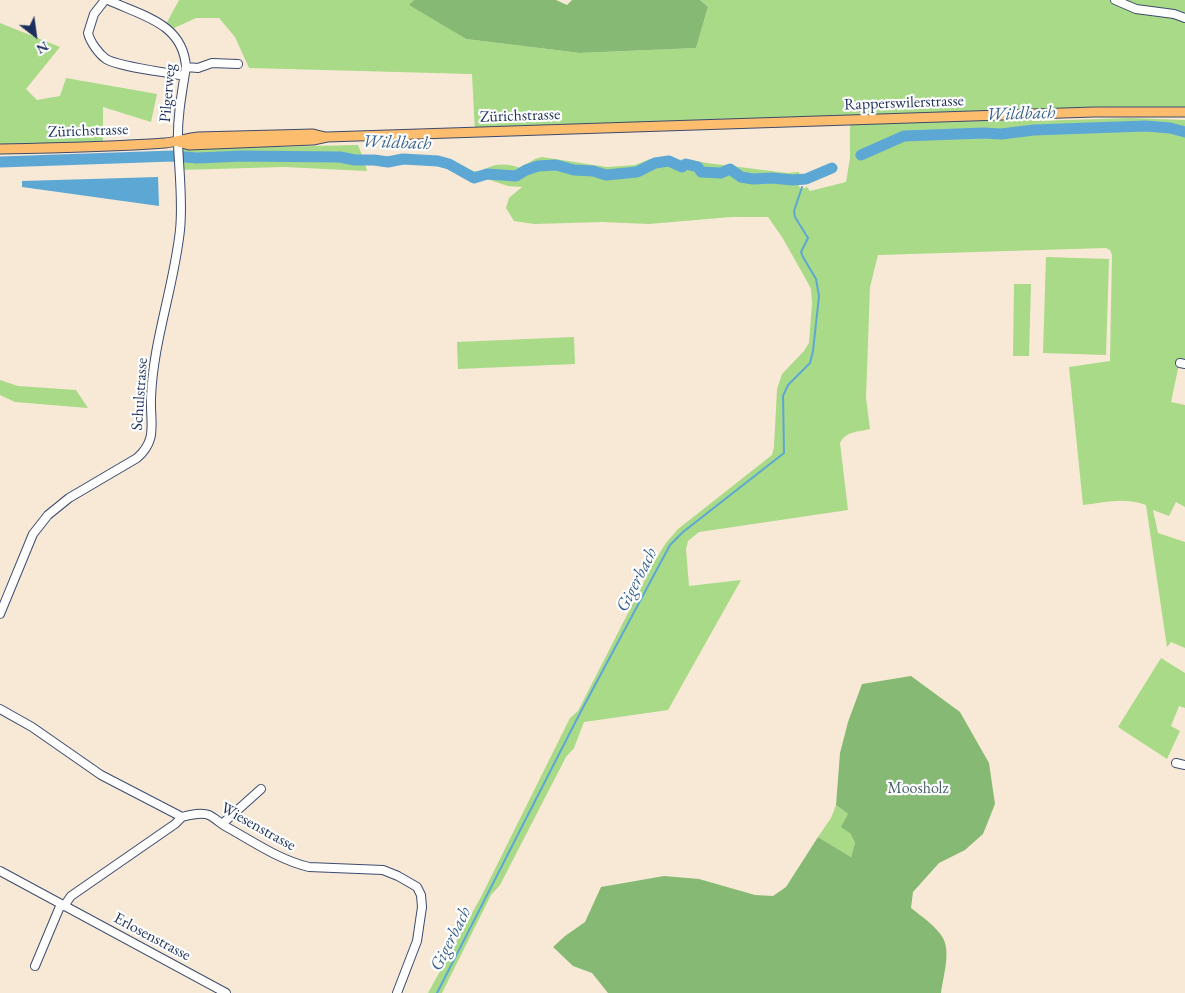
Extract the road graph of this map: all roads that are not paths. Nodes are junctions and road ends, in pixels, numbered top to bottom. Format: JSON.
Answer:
{"nodes":[{"id":1,"x":106,"y":0,"type":"edge"},
{"id":2,"x":1115,"y":0,"type":"edge"},
{"id":3,"x":1185,"y":18,"type":"edge"},
{"id":4,"x":238,"y":64,"type":"dead end"},
{"id":5,"x":186,"y":67,"type":"junction"},
{"id":6,"x":184,"y":76,"type":"junction"},
{"id":7,"x":1185,"y":112,"type":"edge"},
{"id":8,"x":713,"y":125,"type":"joint"},
{"id":9,"x":178,"y":142,"type":"junction"},
{"id":10,"x":0,"y":149,"type":"edge"},
{"id":11,"x":0,"y":614,"type":"edge"},
{"id":12,"x":0,"y":708,"type":"edge"},
{"id":13,"x":1176,"y":762,"type":"dead end"},
{"id":14,"x":1185,"y":765,"type":"edge"},
{"id":15,"x":261,"y":789,"type":"dead end"},
{"id":16,"x":182,"y":817,"type":"junction"},
{"id":17,"x":222,"y":824,"type":"junction"},
{"id":18,"x":0,"y":871,"type":"edge"},
{"id":19,"x":62,"y":905,"type":"junction"},
{"id":20,"x":35,"y":966,"type":"dead end"},
{"id":21,"x":226,"y":993,"type":"edge"},
{"id":22,"x":397,"y":993,"type":"edge"}],
"edges":[{"from":1,"to":5,"type":"street","name":"Pilgerweg"},
{"from":1,"to":6,"type":"street"},
{"from":2,"to":3,"type":"street"},
{"from":4,"to":5,"type":"street"},
{"from":5,"to":6,"type":"street","name":"Pilgerweg"},
{"from":6,"to":9,"type":"street","name":"Pilgerweg"},
{"from":7,"to":8,"type":"main road","name":"Rapperswilerstrasse"},
{"from":8,"to":9,"type":"main road","name":"Zürichstrasse"},
{"from":9,"to":10,"type":"main road","name":"Zürichstrasse"},
{"from":9,"to":11,"type":"street","name":"Schulstrasse"},
{"from":12,"to":16,"type":"street"},
{"from":13,"to":14,"type":"street"},
{"from":15,"to":17,"type":"street"},
{"from":16,"to":17,"type":"street","name":"Wiesenstrasse"},
{"from":16,"to":19,"type":"street"},
{"from":17,"to":22,"type":"street","name":"Wiesenstrasse"},
{"from":18,"to":19,"type":"street","name":"Erlosenstrasse"},
{"from":19,"to":20,"type":"street"},
{"from":19,"to":21,"type":"street","name":"Erlosenstrasse"}]}
